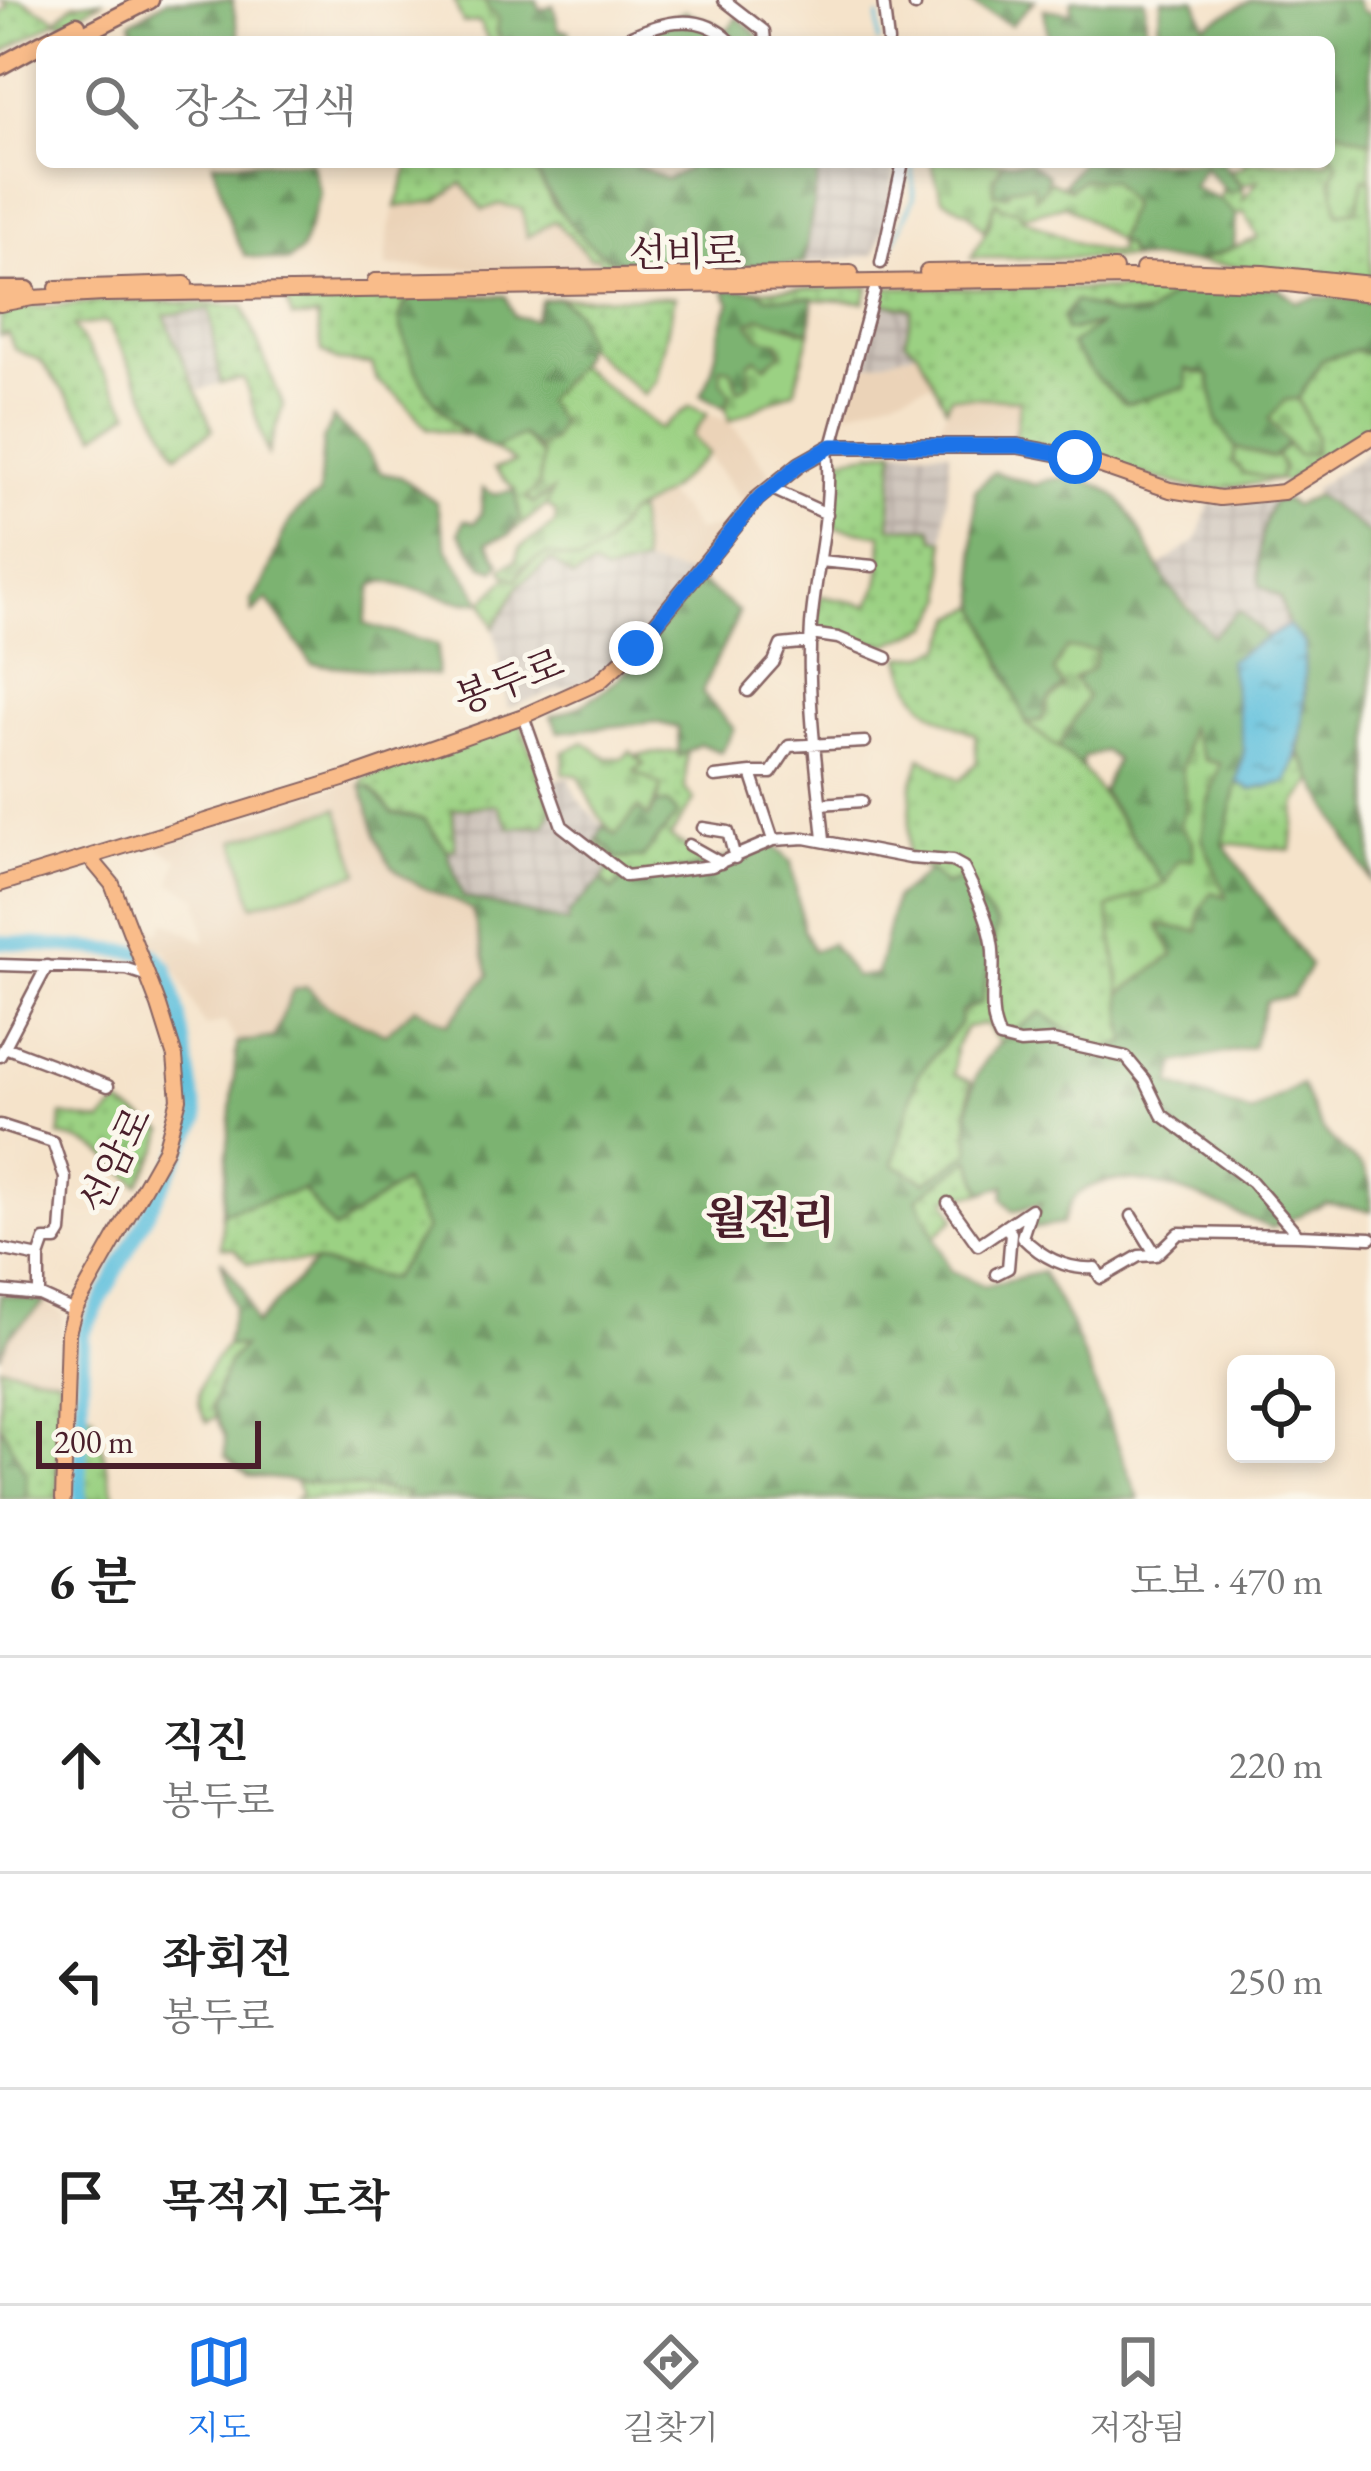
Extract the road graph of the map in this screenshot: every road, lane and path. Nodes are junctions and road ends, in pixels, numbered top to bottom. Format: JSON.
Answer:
{"nodes":[{"id":1,"x":126,"y":0,"type":"edge"},
{"id":2,"x":150,"y":0,"type":"edge"},
{"id":3,"x":724,"y":0,"type":"edge"},
{"id":4,"x":884,"y":0,"type":"edge"},
{"id":5,"x":57,"y":36,"type":"edge"},
{"id":6,"x":80,"y":36,"type":"edge"},
{"id":7,"x":630,"y":36,"type":"edge"},
{"id":8,"x":721,"y":36,"type":"edge"},
{"id":9,"x":764,"y":36,"type":"edge"},
{"id":10,"x":887,"y":36,"type":"edge"},
{"id":11,"x":36,"y":47,"type":"edge"},
{"id":12,"x":36,"y":59,"type":"edge"},
{"id":13,"x":0,"y":66,"type":"edge"},
{"id":14,"x":0,"y":79,"type":"edge"},
{"id":15,"x":902,"y":168,"type":"edge"},
{"id":16,"x":881,"y":263,"type":"dead end"},
{"id":17,"x":1371,"y":284,"type":"edge"},
{"id":18,"x":27,"y":290,"type":"joint"},
{"id":19,"x":0,"y":292,"type":"edge"},
{"id":20,"x":874,"y":292,"type":"dead end"},
{"id":21,"x":1371,"y":294,"type":"edge"},
{"id":22,"x":0,"y":304,"type":"edge"},
{"id":23,"x":1371,"y":437,"type":"edge"},
{"id":24,"x":829,"y":447,"type":"junction"},
{"id":25,"x":770,"y":488,"type":"junction"},
{"id":26,"x":827,"y":514,"type":"junction"},
{"id":27,"x":820,"y":561,"type":"junction"},
{"id":28,"x":873,"y":566,"type":"dead end"},
{"id":29,"x":811,"y":638,"type":"junction"},
{"id":30,"x":887,"y":658,"type":"dead end"},
{"id":31,"x":748,"y":691,"type":"dead end"},
{"id":32,"x":523,"y":716,"type":"junction"},
{"id":33,"x":865,"y":742,"type":"dead end"},
{"id":34,"x":814,"y":746,"type":"junction"},
{"id":35,"x":751,"y":773,"type":"junction"},
{"id":36,"x":715,"y":777,"type":"dead end"},
{"id":37,"x":862,"y":801,"type":"dead end"},
{"id":38,"x":820,"y":805,"type":"junction"},
{"id":39,"x":703,"y":828,"type":"dead end"},
{"id":40,"x":824,"y":839,"type":"junction"},
{"id":41,"x":773,"y":840,"type":"junction"},
{"id":42,"x":689,"y":844,"type":"dead end"},
{"id":43,"x":735,"y":858,"type":"junction"},
{"id":44,"x":91,"y":859,"type":"junction"},
{"id":45,"x":721,"y":863,"type":"junction"},
{"id":46,"x":0,"y":884,"type":"edge"},
{"id":47,"x":0,"y":964,"type":"edge"},
{"id":48,"x":47,"y":966,"type":"junction"},
{"id":49,"x":144,"y":972,"type":"junction"},
{"id":50,"x":2,"y":1052,"type":"edge"},
{"id":51,"x":108,"y":1086,"type":"dead end"},
{"id":52,"x":0,"y":1125,"type":"edge"},
{"id":53,"x":948,"y":1203,"type":"dead end"},
{"id":54,"x":1132,"y":1216,"type":"dead end"},
{"id":55,"x":1005,"y":1227,"type":"junction"},
{"id":56,"x":1298,"y":1235,"type":"junction"},
{"id":57,"x":1371,"y":1238,"type":"edge"},
{"id":58,"x":0,"y":1249,"type":"edge"},
{"id":59,"x":1156,"y":1255,"type":"junction"},
{"id":60,"x":39,"y":1256,"type":"junction"},
{"id":61,"x":996,"y":1274,"type":"dead end"},
{"id":62,"x":0,"y":1291,"type":"edge"},
{"id":63,"x":39,"y":1295,"type":"junction"},
{"id":64,"x":74,"y":1311,"type":"junction"},
{"id":65,"x":63,"y":1499,"type":"edge"}],
"edges":[{"from":1,"to":5,"type":"highway"},
{"from":2,"to":6,"type":"highway"},
{"from":3,"to":9,"type":"street"},
{"from":4,"to":10,"type":"street"},
{"from":7,"to":8,"type":"street"},
{"from":11,"to":13,"type":"highway"},
{"from":12,"to":14,"type":"highway"},
{"from":15,"to":16,"type":"street"},
{"from":17,"to":18,"type":"main road","name":"선비로"},
{"from":18,"to":19,"type":"highway"},
{"from":20,"to":24,"type":"street"},
{"from":21,"to":22,"type":"main road","name":"선비로"},
{"from":23,"to":24,"type":"main road"},
{"from":24,"to":25,"type":"main road","name":"봉두로"},
{"from":24,"to":26,"type":"street"},
{"from":25,"to":26,"type":"street"},
{"from":25,"to":32,"type":"main road","name":"봉두로"},
{"from":26,"to":27,"type":"street"},
{"from":27,"to":28,"type":"street"},
{"from":27,"to":29,"type":"street"},
{"from":29,"to":30,"type":"street"},
{"from":29,"to":31,"type":"street"},
{"from":29,"to":34,"type":"street"},
{"from":32,"to":44,"type":"main road","name":"봉두로"},
{"from":32,"to":45,"type":"street"},
{"from":33,"to":34,"type":"street"},
{"from":34,"to":35,"type":"street"},
{"from":34,"to":38,"type":"street"},
{"from":35,"to":36,"type":"street"},
{"from":35,"to":41,"type":"street"},
{"from":37,"to":38,"type":"street"},
{"from":38,"to":40,"type":"street"},
{"from":39,"to":43,"type":"street"},
{"from":40,"to":41,"type":"street"},
{"from":40,"to":56,"type":"street"},
{"from":41,"to":43,"type":"street"},
{"from":42,"to":45,"type":"street"},
{"from":43,"to":45,"type":"street"},
{"from":44,"to":46,"type":"main road","name":"봉두로"},
{"from":44,"to":49,"type":"main road","name":"선암로"},
{"from":47,"to":48,"type":"street"},
{"from":48,"to":49,"type":"street"},
{"from":48,"to":50,"type":"street"},
{"from":49,"to":64,"type":"main road","name":"선암로"},
{"from":50,"to":51,"type":"street"},
{"from":52,"to":60,"type":"street"},
{"from":53,"to":55,"type":"street"},
{"from":54,"to":59,"type":"street"},
{"from":55,"to":59,"type":"street"},
{"from":55,"to":61,"type":"street"},
{"from":56,"to":57,"type":"street"},
{"from":56,"to":59,"type":"street"},
{"from":58,"to":60,"type":"street"},
{"from":60,"to":63,"type":"street"},
{"from":62,"to":63,"type":"street"},
{"from":63,"to":64,"type":"street"},
{"from":64,"to":65,"type":"main road","name":"선암로"}]}
